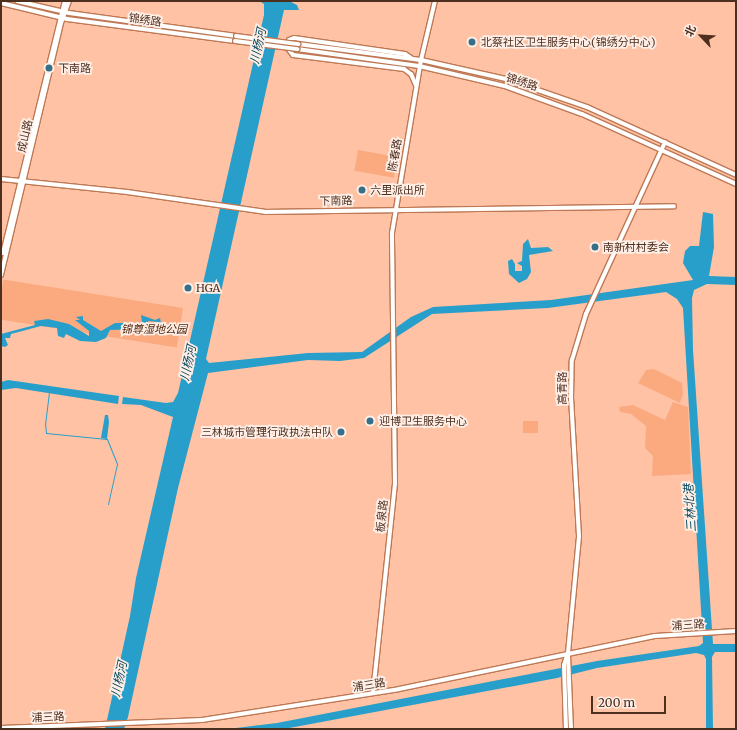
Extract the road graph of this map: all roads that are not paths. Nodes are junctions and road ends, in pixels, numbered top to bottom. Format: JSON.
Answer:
{"nodes":[{"id":1,"x":17,"y":1,"type":"edge"},
{"id":2,"x":65,"y":1,"type":"edge"},
{"id":3,"x":68,"y":1,"type":"edge"},
{"id":4,"x":435,"y":1,"type":"edge"},
{"id":5,"x":1,"y":3,"type":"edge"},
{"id":6,"x":63,"y":12,"type":"junction"},
{"id":7,"x":61,"y":17,"type":"junction"},
{"id":8,"x":236,"y":38,"type":"junction"},
{"id":9,"x":412,"y":59,"type":"junction"},
{"id":10,"x":421,"y":60,"type":"junction"},
{"id":11,"x":420,"y":66,"type":"junction"},
{"id":12,"x":416,"y":86,"type":"junction"},
{"id":13,"x":665,"y":142,"type":"junction"},
{"id":14,"x":662,"y":150,"type":"junction"},
{"id":15,"x":736,"y":176,"type":"edge"},
{"id":16,"x":1,"y":179,"type":"edge"},
{"id":17,"x":22,"y":181,"type":"junction"},
{"id":18,"x":736,"y":184,"type":"edge"},
{"id":19,"x":674,"y":206,"type":"dead end"},
{"id":20,"x":635,"y":207,"type":"junction"},
{"id":21,"x":394,"y":209,"type":"junction"},
{"id":22,"x":1,"y":263,"type":"edge"},
{"id":23,"x":1,"y":275,"type":"edge"},
{"id":24,"x":392,"y":340,"type":"joint"},
{"id":25,"x":736,"y":631,"type":"edge"},
{"id":26,"x":568,"y":653,"type":"junction"},
{"id":27,"x":373,"y":693,"type":"junction"},
{"id":28,"x":1,"y":728,"type":"edge"},
{"id":29,"x":566,"y":729,"type":"edge"},
{"id":30,"x":571,"y":729,"type":"edge"}],
"edges":[{"from":1,"to":6,"type":"main road","name":"锦绣路"},
{"from":2,"to":6,"type":"main road","name":"成山路"},
{"from":3,"to":6,"type":"main road","name":"成山路"},
{"from":4,"to":10,"type":"main road","name":"陈春路"},
{"from":5,"to":7,"type":"main road","name":"锦绣路"},
{"from":6,"to":7,"type":"main road","name":"成山路"},
{"from":6,"to":8,"type":"main road","name":"锦绣路"},
{"from":7,"to":8,"type":"main road","name":"锦绣路"},
{"from":7,"to":17,"type":"main road","name":"成山路"},
{"from":8,"to":9,"type":"main road","name":"锦绣路","bridge":true},
{"from":8,"to":11,"type":"main road","name":"锦绣路","bridge":true},
{"from":9,"to":10,"type":"main road","name":"锦绣路"},
{"from":9,"to":12,"type":"main road","name":"锦绣路"},
{"from":10,"to":11,"type":"main road","name":"陈春路"},
{"from":10,"to":13,"type":"main road","name":"锦绣路"},
{"from":11,"to":12,"type":"main road","name":"陈春路"},
{"from":11,"to":14,"type":"main road","name":"锦绣路"},
{"from":12,"to":21,"type":"main road","name":"陈春路"},
{"from":13,"to":14,"type":"main road","name":"高青路"},
{"from":13,"to":15,"type":"main road","name":"锦绣路"},
{"from":14,"to":18,"type":"main road","name":"锦绣路"},
{"from":14,"to":20,"type":"main road","name":"高青路"},
{"from":16,"to":17,"type":"main road","name":"下南路"},
{"from":17,"to":21,"type":"main road","name":"下南路"},
{"from":17,"to":22,"type":"main road","name":"成山路"},
{"from":17,"to":23,"type":"main road","name":"成山路"},
{"from":19,"to":20,"type":"main road","name":"下南路"},
{"from":20,"to":21,"type":"main road","name":"下南路"},
{"from":20,"to":26,"type":"main road","name":"高青路"},
{"from":21,"to":24,"type":"main road","name":"陈春路"},
{"from":24,"to":27,"type":"main road","name":"板泉路"},
{"from":25,"to":26,"type":"main road","name":"浦三路"},
{"from":26,"to":27,"type":"main road","name":"浦三路"},
{"from":26,"to":29,"type":"main road","name":"高青路"},
{"from":26,"to":30,"type":"main road","name":"高青路"},
{"from":27,"to":28,"type":"main road","name":"浦三路"}]}
